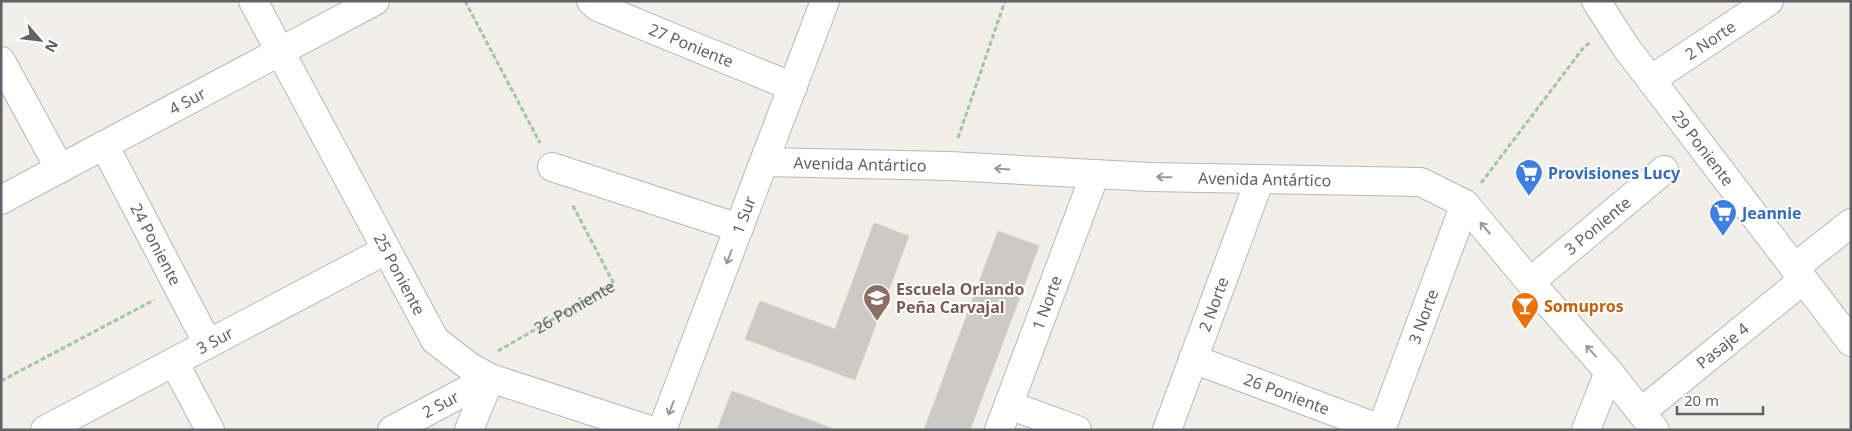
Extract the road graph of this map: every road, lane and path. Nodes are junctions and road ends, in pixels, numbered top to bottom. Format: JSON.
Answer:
{"nodes":[{"id":1,"x":253,"y":1,"type":"edge"},
{"id":2,"x":374,"y":1,"type":"edge"},
{"id":3,"x":465,"y":1,"type":"edge"},
{"id":4,"x":591,"y":1,"type":"edge"},
{"id":5,"x":825,"y":1,"type":"edge"},
{"id":6,"x":1005,"y":1,"type":"edge"},
{"id":7,"x":1596,"y":1,"type":"edge"},
{"id":8,"x":1768,"y":1,"type":"edge"},
{"id":9,"x":1584,"y":47,"type":"dead end"},
{"id":10,"x":278,"y":52,"type":"junction"},
{"id":11,"x":1,"y":62,"type":"edge"},
{"id":12,"x":1652,"y":80,"type":"junction"},
{"id":13,"x":793,"y":87,"type":"junction"},
{"id":14,"x":104,"y":145,"type":"junction"},
{"id":15,"x":764,"y":162,"type":"junction"},
{"id":16,"x":552,"y":166,"type":"junction"},
{"id":17,"x":948,"y":166,"type":"junction"},
{"id":18,"x":60,"y":169,"type":"junction"},
{"id":19,"x":1664,"y":170,"type":"dead end"},
{"id":20,"x":1094,"y":174,"type":"junction"},
{"id":21,"x":1260,"y":179,"type":"junction"},
{"id":22,"x":1,"y":200,"type":"edge"},
{"id":23,"x":1464,"y":204,"type":"junction"},
{"id":24,"x":1851,"y":223,"type":"edge"},
{"id":25,"x":739,"y":228,"type":"junction"},
{"id":26,"x":386,"y":250,"type":"junction"},
{"id":27,"x":1799,"y":274,"type":"junction"},
{"id":28,"x":1530,"y":282,"type":"junction"},
{"id":29,"x":179,"y":287,"type":"junction"},
{"id":30,"x":1851,"y":342,"type":"edge"},
{"id":31,"x":208,"y":344,"type":"junction"},
{"id":32,"x":1193,"y":359,"type":"junction"},
{"id":33,"x":174,"y":362,"type":"junction"},
{"id":34,"x":480,"y":372,"type":"junction"},
{"id":35,"x":1609,"y":372,"type":"junction"},
{"id":36,"x":1,"y":380,"type":"edge"},
{"id":37,"x":1009,"y":405,"type":"junction"},
{"id":38,"x":1648,"y":421,"type":"edge"},
{"id":39,"x":1381,"y":429,"type":"edge"},
{"id":40,"x":46,"y":430,"type":"edge"},
{"id":41,"x":210,"y":430,"type":"edge"},
{"id":42,"x":392,"y":430,"type":"edge"},
{"id":43,"x":469,"y":430,"type":"edge"},
{"id":44,"x":650,"y":430,"type":"edge"},
{"id":45,"x":662,"y":430,"type":"edge"},
{"id":46,"x":999,"y":430,"type":"edge"},
{"id":47,"x":1077,"y":430,"type":"edge"},
{"id":48,"x":1167,"y":430,"type":"edge"},
{"id":49,"x":1586,"y":430,"type":"edge"}],
"edges":[{"from":1,"to":10,"type":"street","name":"25 Poniente"},
{"from":2,"to":10,"type":"street","name":"4 Sur"},
{"from":3,"to":16,"type":"path","name":"26 Poniente"},
{"from":4,"to":13,"type":"street","name":"27 Poniente"},
{"from":5,"to":13,"type":"street","name":"1 Sur"},
{"from":6,"to":17,"type":"path"},
{"from":7,"to":12,"type":"street","name":"29 Poniente"},
{"from":8,"to":12,"type":"street","name":"2 Norte"},
{"from":9,"to":23,"type":"path"},
{"from":10,"to":14,"type":"street","name":"4 Sur"},
{"from":10,"to":26,"type":"street","name":"25 Poniente"},
{"from":11,"to":18,"type":"street"},
{"from":12,"to":27,"type":"street","name":"29 Poniente"},
{"from":13,"to":15,"type":"street","name":"1 Sur"},
{"from":14,"to":18,"type":"street","name":"4 Sur"},
{"from":14,"to":29,"type":"street","name":"24 Poniente"},
{"from":15,"to":17,"type":"street","name":"Avenida Antártico"},
{"from":15,"to":25,"type":"street","name":"1 Sur"},
{"from":16,"to":25,"type":"street"},
{"from":16,"to":34,"type":"path","name":"26 Poniente"},
{"from":20,"to":17,"type":"street","name":"Avenida Antártico","one_way":true},
{"from":18,"to":22,"type":"street","name":"4 Sur"},
{"from":19,"to":28,"type":"street","name":"3 Poniente"},
{"from":21,"to":20,"type":"street","name":"Avenida Antártico","one_way":true},
{"from":20,"to":37,"type":"street","name":"1 Norte"},
{"from":21,"to":23,"type":"street","name":"Avenida Antártico"},
{"from":21,"to":32,"type":"street","name":"2 Norte"},
{"from":28,"to":23,"type":"street","name":"Avenida Antártico","one_way":true},
{"from":23,"to":39,"type":"street","name":"3 Norte"},
{"from":24,"to":27,"type":"street","name":"Pasaje 4"},
{"from":25,"to":45,"type":"street","name":"1 Sur","one_way":true},
{"from":26,"to":31,"type":"street","name":"3 Sur"},
{"from":26,"to":34,"type":"street","name":"25 Poniente"},
{"from":27,"to":30,"type":"street","name":"29 Poniente"},
{"from":27,"to":38,"type":"street","name":"Pasaje 4"},
{"from":35,"to":28,"type":"street","name":"Avenida Antártico","one_way":true},
{"from":29,"to":31,"type":"street","name":"24 Poniente"},
{"from":29,"to":36,"type":"path"},
{"from":31,"to":33,"type":"street","name":"3 Sur"},
{"from":32,"to":39,"type":"street","name":"26 Poniente"},
{"from":32,"to":48,"type":"street","name":"2 Norte"},
{"from":33,"to":40,"type":"street","name":"3 Sur"},
{"from":33,"to":41,"type":"street"},
{"from":34,"to":42,"type":"street","name":"2 Sur"},
{"from":34,"to":43,"type":"street"},
{"from":34,"to":44,"type":"street","name":"25 Poniente"},
{"from":35,"to":38,"type":"street","name":"Avenida Antártico"},
{"from":35,"to":49,"type":"street"},
{"from":37,"to":46,"type":"street","name":"1 Norte"},
{"from":37,"to":47,"type":"street"}]}
